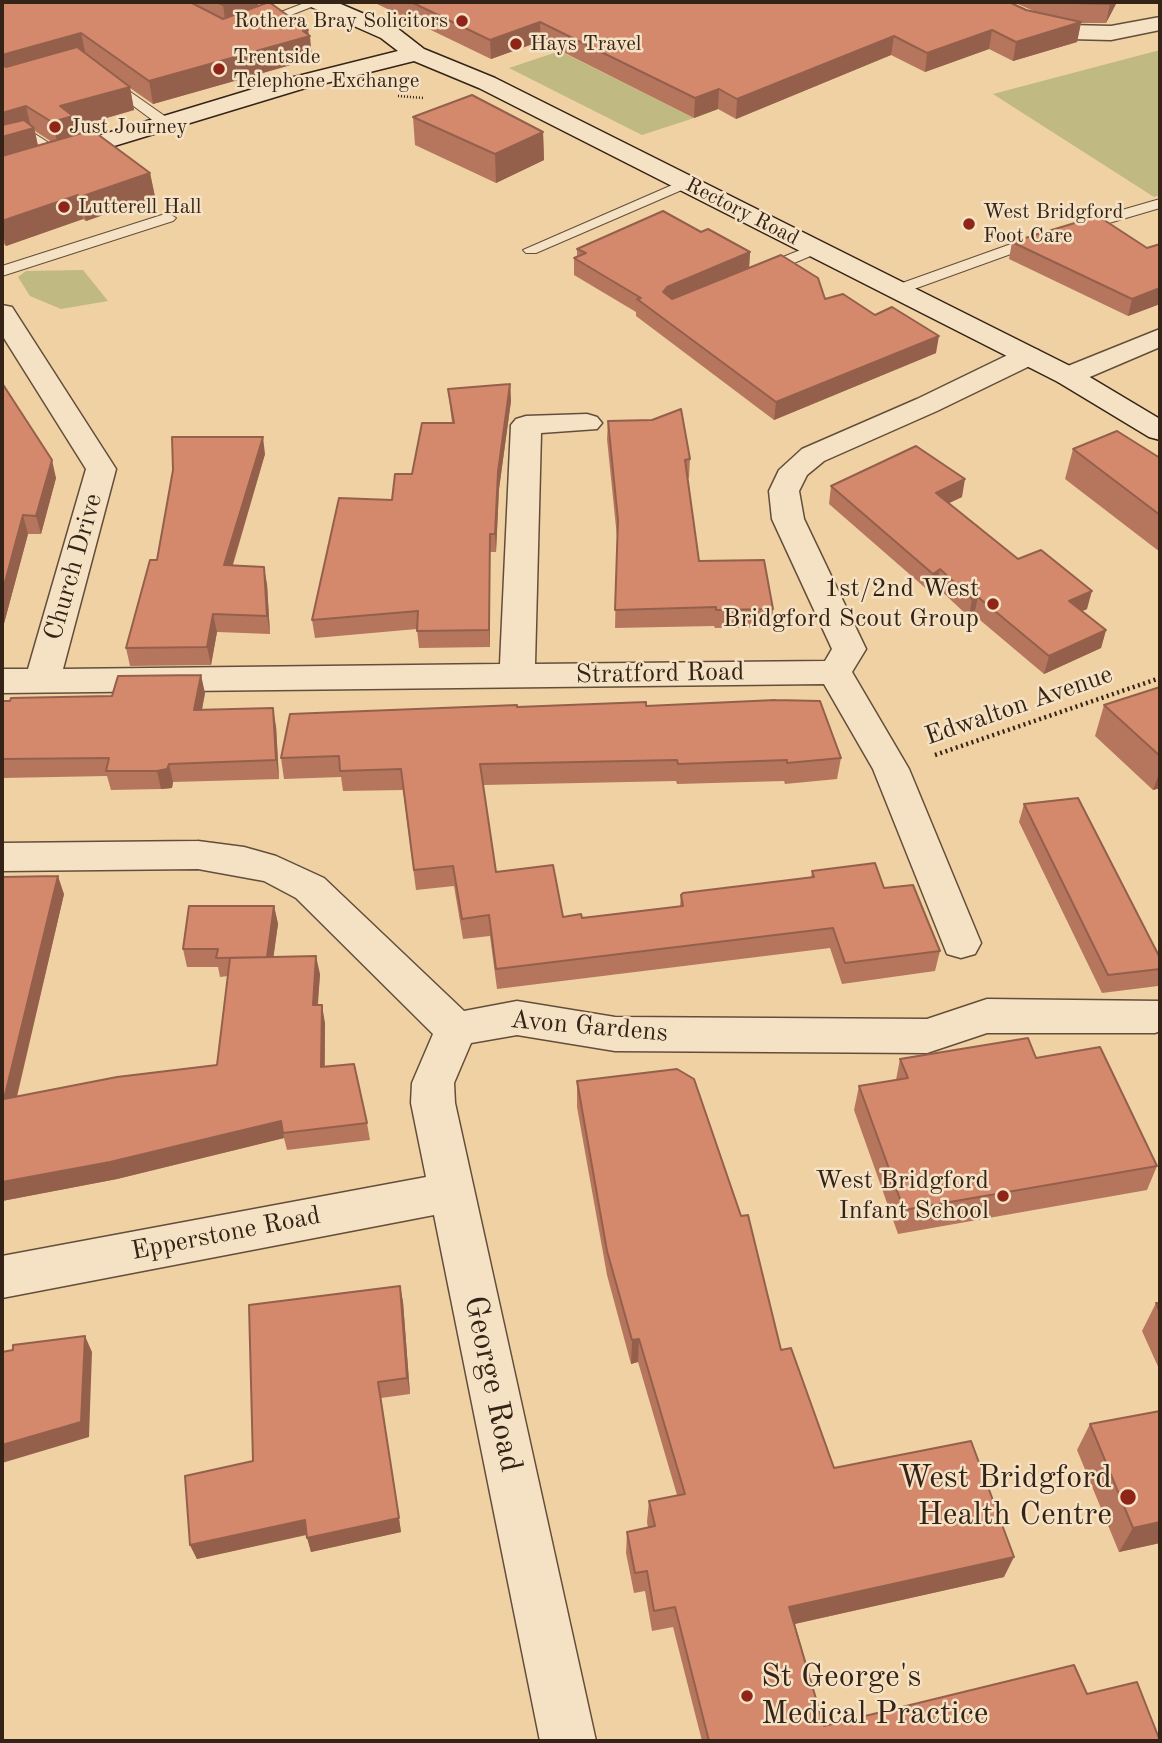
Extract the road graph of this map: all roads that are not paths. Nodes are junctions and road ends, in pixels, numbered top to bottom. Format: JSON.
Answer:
{"nodes":[{"id":1,"x":319,"y":2,"type":"edge"},
{"id":2,"x":991,"y":2,"type":"edge"},
{"id":3,"x":1160,"y":24,"type":"edge"},
{"id":4,"x":248,"y":27,"type":"edge"},
{"id":5,"x":416,"y":54,"type":"junction"},
{"id":6,"x":94,"y":69,"type":"edge"},
{"id":7,"x":164,"y":122,"type":"junction"},
{"id":8,"x":2,"y":144,"type":"edge"},
{"id":9,"x":58,"y":155,"type":"junction"},
{"id":10,"x":2,"y":173,"type":"edge"},
{"id":11,"x":686,"y":183,"type":"junction"},
{"id":12,"x":1160,"y":203,"type":"edge"},
{"id":13,"x":168,"y":218,"type":"dead end"},
{"id":14,"x":815,"y":248,"type":"junction"},
{"id":15,"x":531,"y":250,"type":"dead end"},
{"id":16,"x":2,"y":271,"type":"edge"},
{"id":17,"x":743,"y":279,"type":"edge"},
{"id":18,"x":897,"y":290,"type":"junction"},
{"id":19,"x":2,"y":313,"type":"edge"},
{"id":20,"x":1160,"y":337,"type":"edge"},
{"id":21,"x":1028,"y":356,"type":"junction"},
{"id":22,"x":1068,"y":376,"type":"junction"},
{"id":23,"x":587,"y":423,"type":"dead end"},
{"id":24,"x":1160,"y":431,"type":"edge"},
{"id":25,"x":835,"y":672,"type":"junction"},
{"id":26,"x":517,"y":676,"type":"junction"},
{"id":27,"x":2,"y":681,"type":"edge"},
{"id":28,"x":42,"y":681,"type":"junction"},
{"id":29,"x":2,"y":857,"type":"edge"},
{"id":30,"x":961,"y":943,"type":"dead end"},
{"id":31,"x":1155,"y":1016,"type":"dead end"},
{"id":32,"x":456,"y":1030,"type":"junction"},
{"id":33,"x":451,"y":1192,"type":"junction"},
{"id":34,"x":2,"y":1277,"type":"edge"},
{"id":35,"x":568,"y":1741,"type":"edge"}],
"edges":[{"from":1,"to":4,"type":"lane"},
{"from":1,"to":5,"type":"street","name":"Rectory Road"},
{"from":2,"to":3,"type":"street"},
{"from":5,"to":7,"type":"street"},
{"from":5,"to":11,"type":"street","name":"Rectory Road"},
{"from":6,"to":7,"type":"lane"},
{"from":7,"to":9,"type":"street"},
{"from":8,"to":9,"type":"lane"},
{"from":9,"to":10,"type":"street"},
{"from":11,"to":14,"type":"street","name":"Rectory Road"},
{"from":11,"to":15,"type":"lane"},
{"from":12,"to":18,"type":"lane"},
{"from":13,"to":16,"type":"lane"},
{"from":14,"to":17,"type":"lane"},
{"from":14,"to":18,"type":"street","name":"Rectory Road"},
{"from":18,"to":21,"type":"street","name":"Rectory Road"},
{"from":19,"to":28,"type":"street","name":"Church Drive"},
{"from":20,"to":22,"type":"street"},
{"from":21,"to":22,"type":"street","name":"Rectory Road"},
{"from":21,"to":25,"type":"street"},
{"from":22,"to":24,"type":"street","name":"Rectory Road"},
{"from":23,"to":26,"type":"street"},
{"from":25,"to":26,"type":"street","name":"Stratford Road"},
{"from":25,"to":30,"type":"street"},
{"from":26,"to":28,"type":"street","name":"Stratford Road"},
{"from":27,"to":28,"type":"street","name":"Stratford Road"},
{"from":29,"to":32,"type":"street"},
{"from":31,"to":32,"type":"street","name":"Avon Gardens"},
{"from":32,"to":33,"type":"street","name":"George Road"},
{"from":33,"to":34,"type":"street","name":"Epperstone Road"},
{"from":33,"to":35,"type":"street","name":"George Road"}]}
